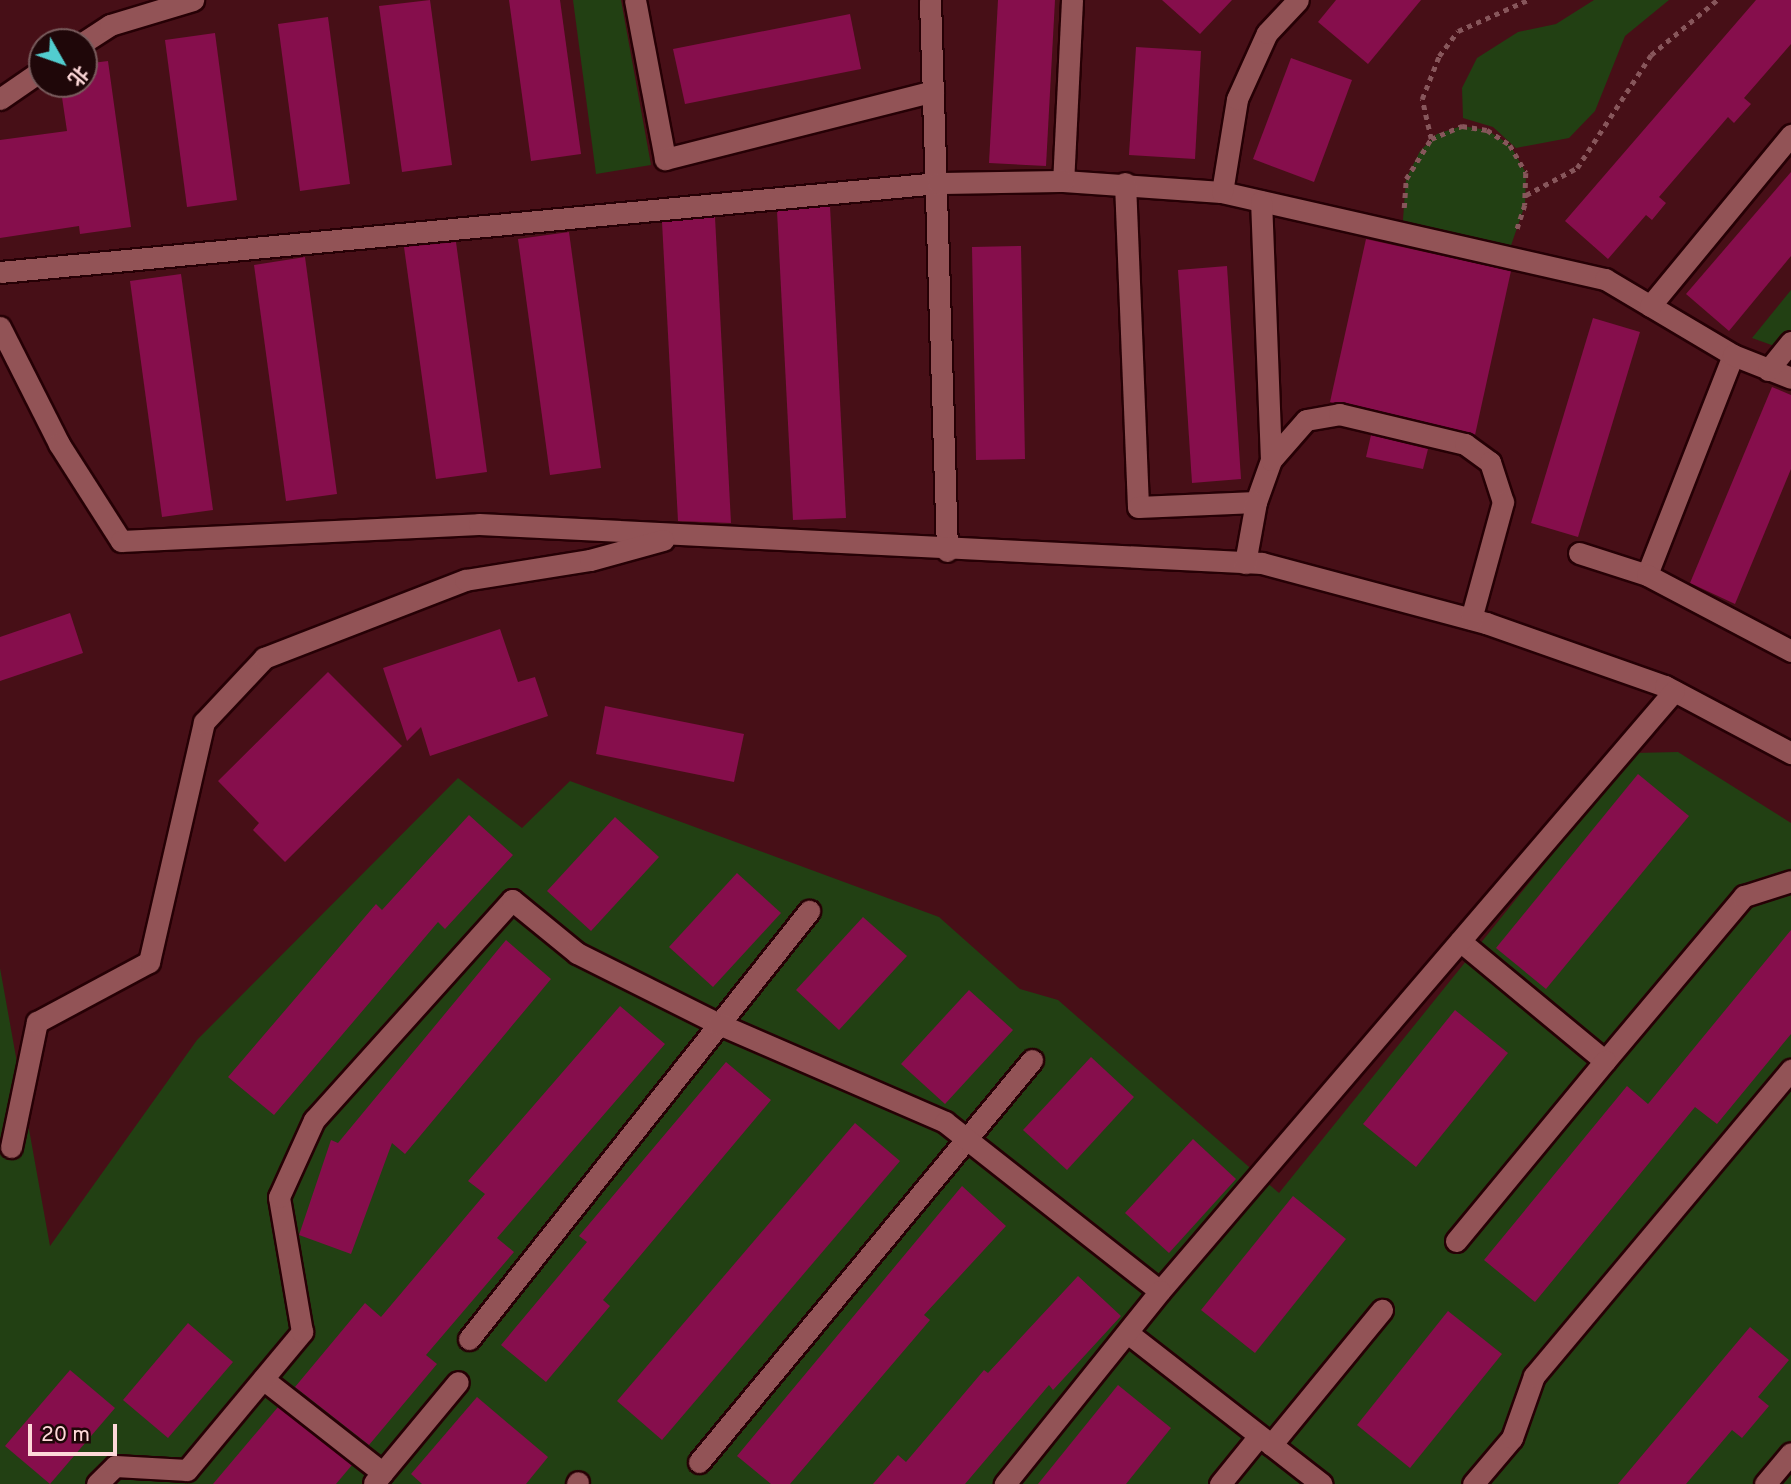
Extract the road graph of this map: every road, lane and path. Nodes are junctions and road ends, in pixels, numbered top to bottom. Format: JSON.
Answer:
{"nodes":[{"id":1,"x":193,"y":0,"type":"edge"},
{"id":2,"x":635,"y":0,"type":"edge"},
{"id":3,"x":930,"y":0,"type":"edge"},
{"id":4,"x":1072,"y":0,"type":"edge"},
{"id":5,"x":1298,"y":0,"type":"edge"},
{"id":6,"x":1528,"y":0,"type":"edge"},
{"id":7,"x":1717,"y":0,"type":"edge"},
{"id":8,"x":98,"y":33,"type":"edge"},
{"id":9,"x":28,"y":80,"type":"edge"},
{"id":10,"x":933,"y":91,"type":"junction"},
{"id":11,"x":0,"y":99,"type":"edge"},
{"id":12,"x":1791,"y":135,"type":"edge"},
{"id":13,"x":1431,"y":139,"type":"junction"},
{"id":14,"x":1063,"y":181,"type":"junction"},
{"id":15,"x":937,"y":183,"type":"junction"},
{"id":16,"x":1125,"y":183,"type":"junction"},
{"id":17,"x":1222,"y":192,"type":"junction"},
{"id":18,"x":1526,"y":195,"type":"junction"},
{"id":19,"x":1261,"y":201,"type":"junction"},
{"id":20,"x":1402,"y":233,"type":"junction"},
{"id":21,"x":1507,"y":257,"type":"junction"},
{"id":22,"x":0,"y":272,"type":"edge"},
{"id":23,"x":1650,"y":306,"type":"junction"},
{"id":24,"x":0,"y":327,"type":"edge"},
{"id":25,"x":1791,"y":342,"type":"edge"},
{"id":26,"x":1733,"y":355,"type":"junction"},
{"id":27,"x":1768,"y":370,"type":"junction"},
{"id":28,"x":1791,"y":378,"type":"edge"},
{"id":29,"x":1271,"y":460,"type":"junction"},
{"id":30,"x":1256,"y":502,"type":"junction"},
{"id":31,"x":678,"y":536,"type":"junction"},
{"id":32,"x":947,"y":551,"type":"junction"},
{"id":33,"x":1579,"y":552,"type":"dead end"},
{"id":34,"x":1245,"y":562,"type":"junction"},
{"id":35,"x":1647,"y":575,"type":"junction"},
{"id":36,"x":1471,"y":619,"type":"junction"},
{"id":37,"x":1791,"y":651,"type":"edge"},
{"id":38,"x":1674,"y":691,"type":"junction"},
{"id":39,"x":1791,"y":753,"type":"edge"},
{"id":40,"x":1791,"y":881,"type":"edge"},
{"id":41,"x":809,"y":911,"type":"dead end"},
{"id":42,"x":1460,"y":941,"type":"junction"},
{"id":43,"x":719,"y":1024,"type":"junction"},
{"id":44,"x":1032,"y":1060,"type":"dead end"},
{"id":45,"x":1605,"y":1061,"type":"junction"},
{"id":46,"x":1791,"y":1070,"type":"edge"},
{"id":47,"x":964,"y":1138,"type":"junction"},
{"id":48,"x":11,"y":1147,"type":"dead end"},
{"id":49,"x":1456,"y":1241,"type":"dead end"},
{"id":50,"x":1160,"y":1291,"type":"junction"},
{"id":51,"x":1382,"y":1310,"type":"dead end"},
{"id":52,"x":1129,"y":1334,"type":"junction"},
{"id":53,"x":469,"y":1339,"type":"dead end"},
{"id":54,"x":263,"y":1379,"type":"junction"},
{"id":55,"x":458,"y":1382,"type":"dead end"},
{"id":56,"x":1265,"y":1440,"type":"junction"},
{"id":57,"x":1791,"y":1453,"type":"edge"},
{"id":58,"x":699,"y":1462,"type":"dead end"},
{"id":59,"x":378,"y":1478,"type":"edge"},
{"id":60,"x":97,"y":1484,"type":"edge"},
{"id":61,"x":1005,"y":1484,"type":"edge"},
{"id":62,"x":1220,"y":1484,"type":"edge"},
{"id":63,"x":1322,"y":1484,"type":"edge"},
{"id":64,"x":1473,"y":1484,"type":"edge"},
{"id":65,"x":1765,"y":1484,"type":"edge"}],
"edges":[{"from":1,"to":8,"type":"street"},
{"from":2,"to":10,"type":"street"},
{"from":3,"to":10,"type":"street"},
{"from":4,"to":14,"type":"street"},
{"from":5,"to":17,"type":"street"},
{"from":6,"to":13,"type":"path"},
{"from":7,"to":18,"type":"path"},
{"from":9,"to":11,"type":"street"},
{"from":10,"to":15,"type":"street"},
{"from":12,"to":23,"type":"street"},
{"from":13,"to":18,"type":"path"},
{"from":13,"to":20,"type":"path"},
{"from":14,"to":15,"type":"street"},
{"from":14,"to":16,"type":"street"},
{"from":15,"to":22,"type":"street"},
{"from":15,"to":32,"type":"street"},
{"from":16,"to":17,"type":"street"},
{"from":16,"to":30,"type":"street"},
{"from":17,"to":19,"type":"street"},
{"from":18,"to":21,"type":"path"},
{"from":19,"to":20,"type":"street"},
{"from":19,"to":29,"type":"street"},
{"from":20,"to":21,"type":"street"},
{"from":21,"to":23,"type":"street"},
{"from":23,"to":26,"type":"street"},
{"from":24,"to":31,"type":"street"},
{"from":25,"to":27,"type":"street"},
{"from":26,"to":27,"type":"street"},
{"from":26,"to":35,"type":"street"},
{"from":27,"to":28,"type":"street"},
{"from":29,"to":30,"type":"street"},
{"from":29,"to":36,"type":"street"},
{"from":30,"to":34,"type":"street"},
{"from":31,"to":32,"type":"street"},
{"from":31,"to":48,"type":"street"},
{"from":32,"to":34,"type":"street"},
{"from":33,"to":35,"type":"street"},
{"from":34,"to":36,"type":"street"},
{"from":35,"to":37,"type":"street"},
{"from":36,"to":38,"type":"street"},
{"from":38,"to":39,"type":"street"},
{"from":38,"to":42,"type":"street"},
{"from":40,"to":45,"type":"street"},
{"from":41,"to":43,"type":"street"},
{"from":42,"to":45,"type":"street"},
{"from":42,"to":50,"type":"street"},
{"from":43,"to":47,"type":"street"},
{"from":43,"to":53,"type":"street"},
{"from":43,"to":54,"type":"street"},
{"from":44,"to":47,"type":"street"},
{"from":45,"to":49,"type":"street"},
{"from":46,"to":64,"type":"street"},
{"from":47,"to":50,"type":"street"},
{"from":47,"to":58,"type":"street"},
{"from":50,"to":52,"type":"street"},
{"from":51,"to":56,"type":"street"},
{"from":52,"to":56,"type":"street"},
{"from":52,"to":61,"type":"street"},
{"from":54,"to":59,"type":"street"},
{"from":54,"to":60,"type":"street"},
{"from":55,"to":59,"type":"street"},
{"from":56,"to":62,"type":"street"},
{"from":56,"to":63,"type":"street"},
{"from":57,"to":65,"type":"street"}]}
